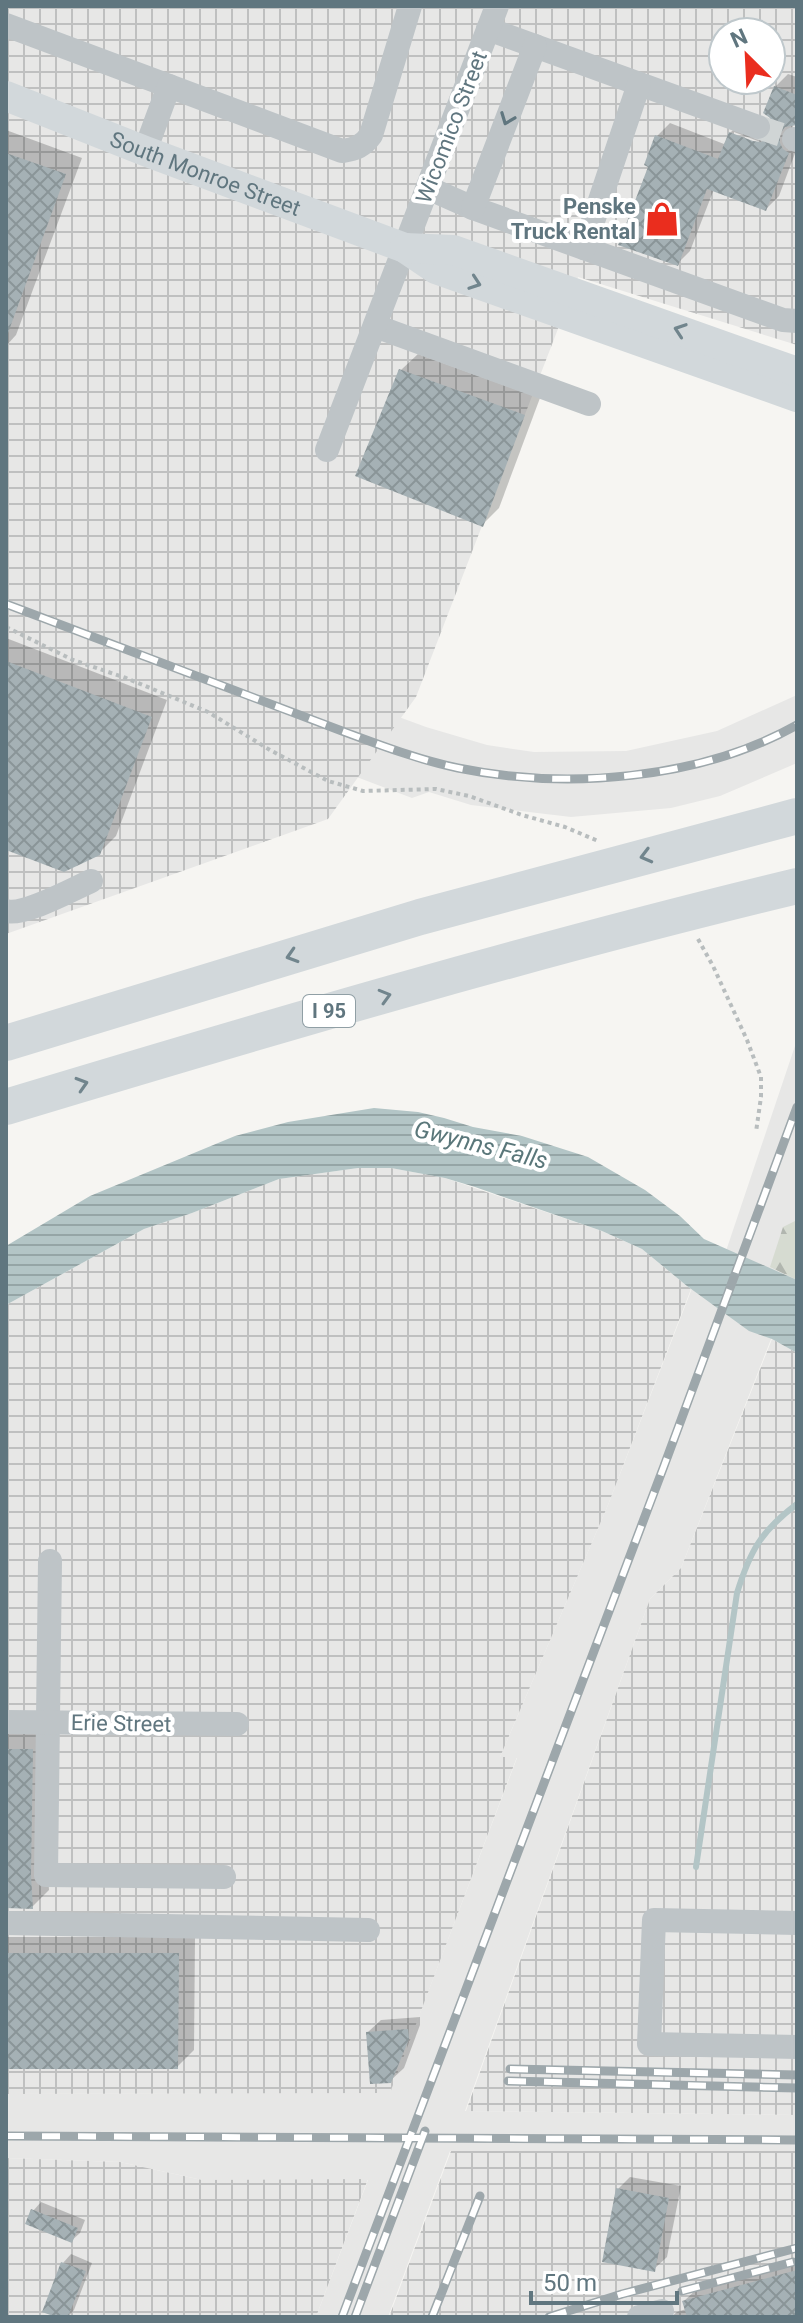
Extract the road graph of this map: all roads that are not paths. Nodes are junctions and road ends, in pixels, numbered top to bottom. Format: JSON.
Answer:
{"nodes":[{"id":1,"x":410,"y":6,"type":"edge"},
{"id":2,"x":497,"y":6,"type":"edge"},
{"id":3,"x":6,"y":25,"type":"edge"},
{"id":4,"x":488,"y":29,"type":"junction"},
{"id":5,"x":535,"y":46,"type":"junction"},
{"id":6,"x":639,"y":84,"type":"junction"},
{"id":7,"x":169,"y":86,"type":"junction"},
{"id":8,"x":6,"y":96,"type":"edge"},
{"id":9,"x":758,"y":127,"type":"tunnel mouth"},
{"id":10,"x":145,"y":151,"type":"junction"},
{"id":11,"x":428,"y":188,"type":"junction"},
{"id":12,"x":473,"y":208,"type":"junction"},
{"id":13,"x":405,"y":248,"type":"junction"},
{"id":14,"x":584,"y":248,"type":"junction"},
{"id":15,"x":797,"y":321,"type":"edge"},
{"id":16,"x":375,"y":326,"type":"junction"},
{"id":17,"x":750,"y":367,"type":"junction"},
{"id":18,"x":797,"y":372,"type":"edge"},
{"id":19,"x":797,"y":397,"type":"edge"},
{"id":20,"x":589,"y":404,"type":"dead end"},
{"id":21,"x":327,"y":450,"type":"dead end"},
{"id":22,"x":797,"y":805,"type":"edge"},
{"id":23,"x":797,"y":816,"type":"edge"},
{"id":24,"x":721,"y":835,"type":"junction"},
{"id":25,"x":91,"y":881,"type":"dead end"},
{"id":26,"x":797,"y":886,"type":"edge"},
{"id":27,"x":797,"y":910,"type":"edge"},
{"id":28,"x":6,"y":911,"type":"edge"},
{"id":29,"x":653,"y":921,"type":"junction"},
{"id":30,"x":6,"y":1043,"type":"edge"},
{"id":31,"x":6,"y":1106,"type":"edge"},
{"id":32,"x":50,"y":1561,"type":"dead end"},
{"id":33,"x":6,"y":1722,"type":"edge"},
{"id":34,"x":48,"y":1722,"type":"junction"},
{"id":35,"x":237,"y":1724,"type":"dead end"},
{"id":36,"x":224,"y":1877,"type":"dead end"},
{"id":37,"x":6,"y":1923,"type":"edge"},
{"id":38,"x":797,"y":1923,"type":"edge"},
{"id":39,"x":368,"y":1930,"type":"dead end"},
{"id":40,"x":797,"y":2047,"type":"edge"}],
"edges":[{"from":1,"to":7,"type":"street"},
{"from":2,"to":4,"type":"street","name":"Wicomico Street"},
{"from":3,"to":7,"type":"street"},
{"from":4,"to":5,"type":"street"},
{"from":4,"to":11,"type":"street","name":"Wicomico Street"},
{"from":5,"to":6,"type":"street"},
{"from":5,"to":12,"type":"street","one_way":true},
{"from":6,"to":9,"type":"street"},
{"from":6,"to":14,"type":"street"},
{"from":7,"to":10,"type":"street"},
{"from":8,"to":10,"type":"main road","name":"South Monroe Street"},
{"from":10,"to":13,"type":"main road","name":"South Monroe Street"},
{"from":11,"to":12,"type":"street"},
{"from":11,"to":13,"type":"street","name":"Wicomico Street"},
{"from":12,"to":14,"type":"street"},
{"from":13,"to":16,"type":"street","name":"Wicomico Street"},
{"from":13,"to":17,"type":"main road","name":"South Monroe Street"},
{"from":14,"to":15,"type":"street"},
{"from":16,"to":20,"type":"street"},
{"from":16,"to":21,"type":"street","name":"Wicomico Street"},
{"from":17,"to":18,"type":"main road","name":"South Monroe Street"},
{"from":17,"to":19,"type":"main road","name":"South Monroe Street"},
{"from":22,"to":24,"type":"highway"},
{"from":23,"to":24,"type":"highway"},
{"from":24,"to":30,"type":"highway","one_way":true},
{"from":25,"to":28,"type":"street"},
{"from":26,"to":29,"type":"highway","number":"I 95"},
{"from":27,"to":29,"type":"highway"},
{"from":31,"to":29,"type":"highway","number":"I 95","one_way":true},
{"from":32,"to":34,"type":"street"},
{"from":33,"to":34,"type":"street","name":"Erie Street"},
{"from":34,"to":35,"type":"street","name":"Erie Street"},
{"from":34,"to":36,"type":"street"},
{"from":37,"to":39,"type":"street"},
{"from":38,"to":40,"type":"street"}]}
